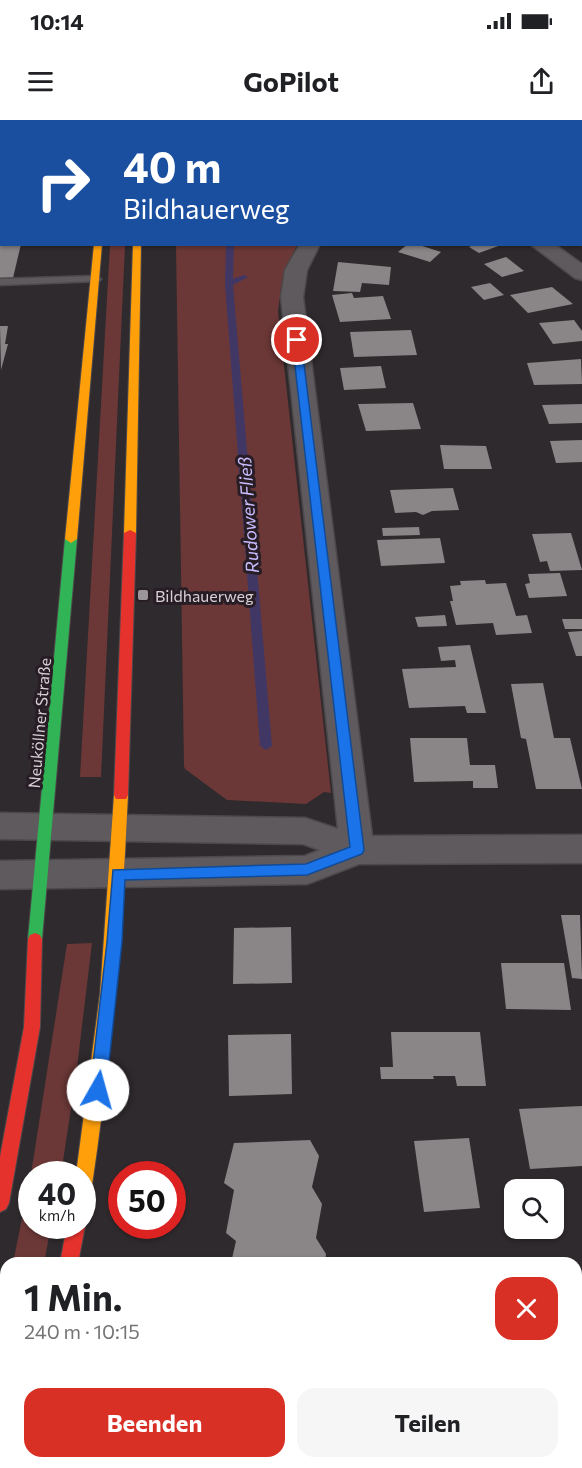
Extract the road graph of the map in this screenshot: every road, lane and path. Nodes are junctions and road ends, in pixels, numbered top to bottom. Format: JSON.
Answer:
{"nodes":[{"id":1,"x":171,"y":120,"type":"edge"},
{"id":2,"x":225,"y":120,"type":"edge"},
{"id":3,"x":98,"y":246,"type":"edge"},
{"id":4,"x":137,"y":246,"type":"edge"},
{"id":5,"x":309,"y":246,"type":"edge"},
{"id":6,"x":543,"y":246,"type":"edge"},
{"id":7,"x":582,"y":274,"type":"edge"},
{"id":8,"x":95,"y":279,"type":"junction"},
{"id":9,"x":0,"y":282,"type":"edge"},
{"id":10,"x":0,"y":826,"type":"edge"},
{"id":11,"x":46,"y":827,"type":"junction"},
{"id":12,"x":120,"y":827,"type":"junction"},
{"id":13,"x":582,"y":849,"type":"edge"},
{"id":14,"x":357,"y":850,"type":"junction"},
{"id":15,"x":0,"y":874,"type":"edge"},
{"id":16,"x":42,"y":874,"type":"junction"},
{"id":17,"x":118,"y":874,"type":"junction"},
{"id":18,"x":86,"y":1161,"type":"edge"},
{"id":19,"x":0,"y":1203,"type":"edge"},
{"id":20,"x":74,"y":1239,"type":"edge"},
{"id":21,"x":70,"y":1257,"type":"edge"}],
"edges":[{"from":1,"to":2,"type":"path"},
{"from":3,"to":8,"type":"main road","name":"Neuköllner Straße"},
{"from":4,"to":12,"type":"main road"},
{"from":5,"to":14,"type":"street"},
{"from":6,"to":7,"type":"street"},
{"from":8,"to":9,"type":"lane"},
{"from":8,"to":11,"type":"main road","name":"Neuköllner Straße"},
{"from":10,"to":11,"type":"street"},
{"from":11,"to":12,"type":"street"},
{"from":11,"to":16,"type":"main road","name":"Neuköllner Straße"},
{"from":12,"to":14,"type":"street"},
{"from":12,"to":17,"type":"main road"},
{"from":13,"to":14,"type":"street"},
{"from":14,"to":17,"type":"street"},
{"from":15,"to":16,"type":"street"},
{"from":16,"to":17,"type":"street"},
{"from":16,"to":19,"type":"main road","name":"Neuköllner Straße"},
{"from":17,"to":18,"type":"main road"},
{"from":20,"to":21,"type":"main road"}]}
